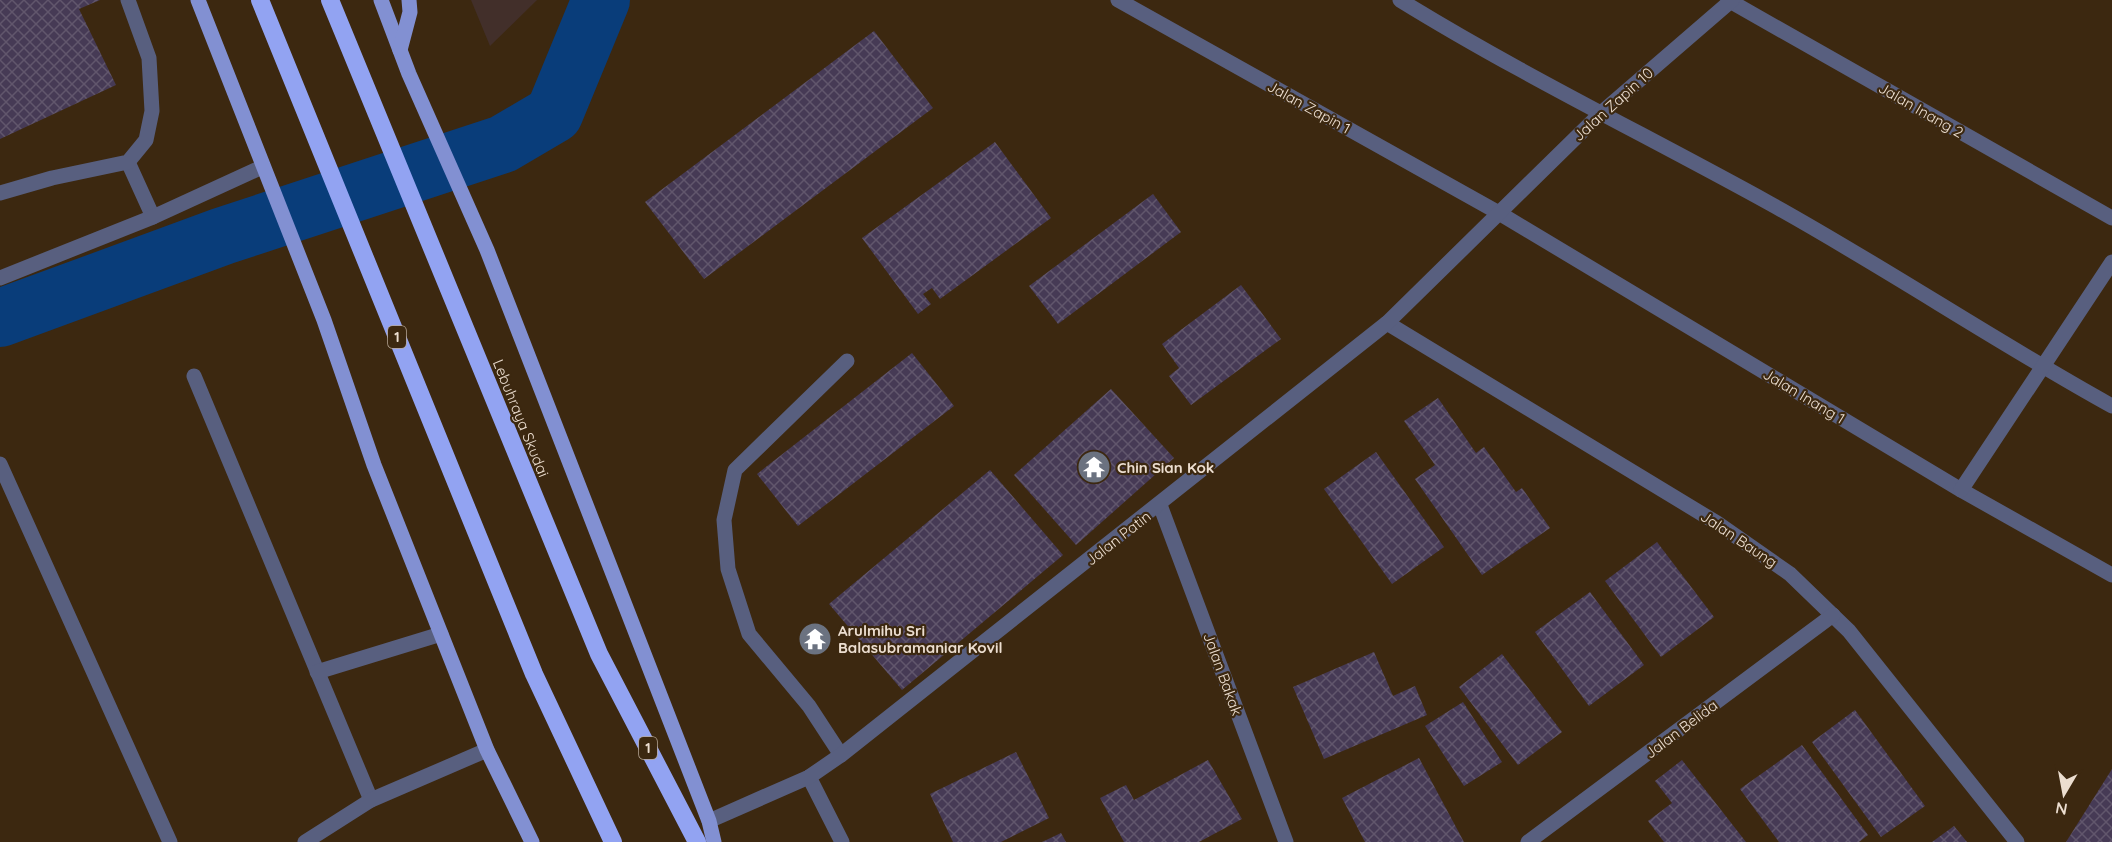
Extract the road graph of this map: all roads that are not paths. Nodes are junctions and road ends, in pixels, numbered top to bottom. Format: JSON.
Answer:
{"nodes":[{"id":1,"x":128,"y":0,"type":"edge"},
{"id":2,"x":198,"y":0,"type":"edge"},
{"id":3,"x":260,"y":0,"type":"edge"},
{"id":4,"x":330,"y":0,"type":"edge"},
{"id":5,"x":381,"y":0,"type":"edge"},
{"id":6,"x":410,"y":0,"type":"edge"},
{"id":7,"x":1118,"y":0,"type":"edge"},
{"id":8,"x":1400,"y":0,"type":"edge"},
{"id":9,"x":1730,"y":0,"type":"edge"},
{"id":10,"x":400,"y":50,"type":"junction"},
{"id":11,"x":1600,"y":114,"type":"junction"},
{"id":12,"x":128,"y":162,"type":"junction"},
{"id":13,"x":262,"y":167,"type":"junction"},
{"id":14,"x":0,"y":193,"type":"edge"},
{"id":15,"x":1499,"y":213,"type":"junction"},
{"id":16,"x":153,"y":217,"type":"junction"},
{"id":17,"x":2112,"y":218,"type":"edge"},
{"id":18,"x":2112,"y":262,"type":"edge"},
{"id":19,"x":0,"y":278,"type":"edge"},
{"id":20,"x":1387,"y":323,"type":"junction"},
{"id":21,"x":847,"y":361,"type":"dead end"},
{"id":22,"x":2042,"y":368,"type":"junction"},
{"id":23,"x":195,"y":376,"type":"dead end"},
{"id":24,"x":2112,"y":406,"type":"edge"},
{"id":25,"x":0,"y":464,"type":"edge"},
{"id":26,"x":1961,"y":490,"type":"junction"},
{"id":27,"x":1160,"y":506,"type":"junction"},
{"id":28,"x":2112,"y":575,"type":"edge"},
{"id":29,"x":1833,"y":615,"type":"junction"},
{"id":30,"x":441,"y":634,"type":"junction"},
{"id":31,"x":317,"y":672,"type":"junction"},
{"id":32,"x":487,"y":750,"type":"junction"},
{"id":33,"x":841,"y":755,"type":"junction"},
{"id":34,"x":809,"y":777,"type":"junction"},
{"id":35,"x":371,"y":800,"type":"junction"},
{"id":36,"x":708,"y":821,"type":"junction"},
{"id":37,"x":170,"y":842,"type":"edge"},
{"id":38,"x":305,"y":842,"type":"edge"},
{"id":39,"x":532,"y":842,"type":"edge"},
{"id":40,"x":613,"y":842,"type":"edge"},
{"id":41,"x":697,"y":842,"type":"edge"},
{"id":42,"x":714,"y":842,"type":"edge"},
{"id":43,"x":842,"y":842,"type":"edge"},
{"id":44,"x":1286,"y":842,"type":"edge"},
{"id":45,"x":1528,"y":842,"type":"edge"},
{"id":46,"x":2017,"y":842,"type":"edge"}],
"edges":[{"from":1,"to":12,"type":"street"},
{"from":2,"to":13,"type":"main road"},
{"from":3,"to":40,"type":"highway","number":"1"},
{"from":4,"to":41,"type":"highway","name":"Lebuhraya Skudai","number":"1"},
{"from":5,"to":10,"type":"main road"},
{"from":6,"to":10,"type":"main road"},
{"from":7,"to":15,"type":"street","name":"Jalan Zapin 1"},
{"from":8,"to":11,"type":"street"},
{"from":9,"to":11,"type":"street","name":"Jalan Zapin 10"},
{"from":9,"to":17,"type":"street","name":"Jalan Inang 2"},
{"from":10,"to":36,"type":"main road"},
{"from":11,"to":15,"type":"street","name":"Jalan Zapin 10"},
{"from":11,"to":22,"type":"street"},
{"from":12,"to":14,"type":"street"},
{"from":12,"to":16,"type":"street"},
{"from":13,"to":16,"type":"street"},
{"from":13,"to":30,"type":"main road"},
{"from":15,"to":20,"type":"street","name":"Jalan Patin"},
{"from":15,"to":26,"type":"street","name":"Jalan Inang 1"},
{"from":16,"to":19,"type":"street"},
{"from":18,"to":22,"type":"street"},
{"from":20,"to":27,"type":"street","name":"Jalan Patin"},
{"from":20,"to":29,"type":"street","name":"Jalan Baung"},
{"from":21,"to":33,"type":"street"},
{"from":22,"to":24,"type":"street"},
{"from":22,"to":26,"type":"street"},
{"from":23,"to":31,"type":"street"},
{"from":25,"to":37,"type":"street"},
{"from":26,"to":28,"type":"street","name":"Jalan Inang 1"},
{"from":27,"to":33,"type":"street","name":"Jalan Patin"},
{"from":27,"to":44,"type":"street","name":"Jalan Bakak"},
{"from":29,"to":45,"type":"street","name":"Jalan Belida"},
{"from":29,"to":46,"type":"street","name":"Jalan Baung"},
{"from":30,"to":31,"type":"street"},
{"from":30,"to":32,"type":"main road"},
{"from":31,"to":35,"type":"street"},
{"from":32,"to":35,"type":"street"},
{"from":32,"to":39,"type":"main road"},
{"from":33,"to":34,"type":"street","name":"Jalan Patin"},
{"from":34,"to":36,"type":"street","name":"Jalan Patin"},
{"from":34,"to":43,"type":"street"},
{"from":35,"to":38,"type":"street"},
{"from":36,"to":42,"type":"main road"}]}
